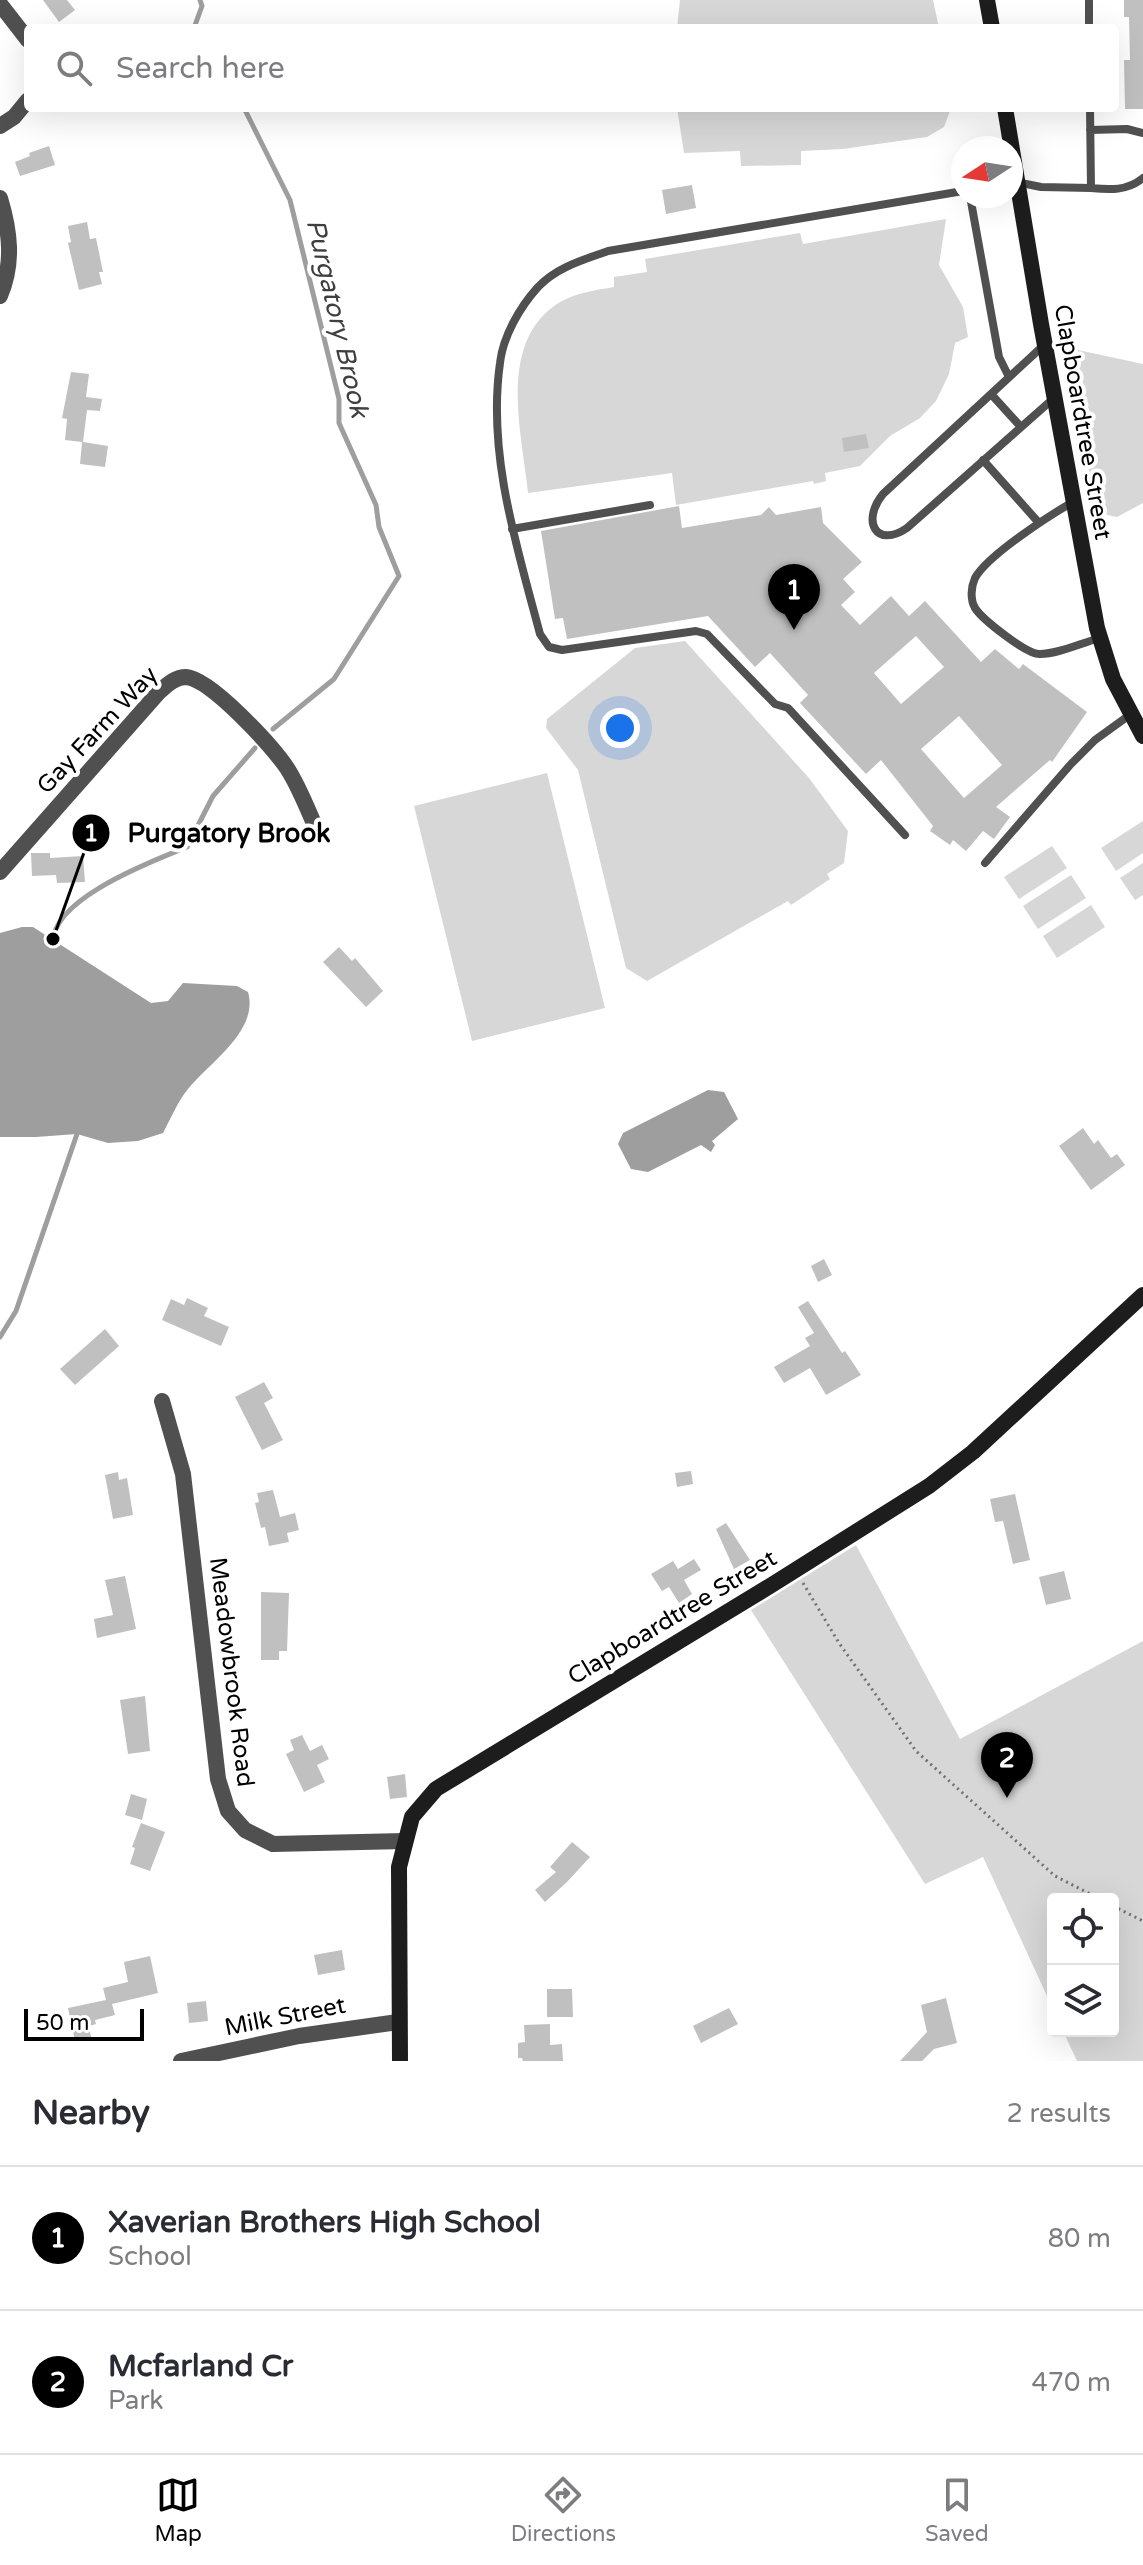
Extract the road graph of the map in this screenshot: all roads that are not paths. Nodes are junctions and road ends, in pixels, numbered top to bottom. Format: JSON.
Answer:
{"nodes":[{"id":1,"x":987,"y":0,"type":"edge"},
{"id":2,"x":1089,"y":0,"type":"edge"},
{"id":3,"x":0,"y":4,"type":"edge"},
{"id":4,"x":991,"y":24,"type":"edge"},
{"id":5,"x":1089,"y":24,"type":"edge"},
{"id":6,"x":24,"y":35,"type":"edge"},
{"id":7,"x":24,"y":105,"type":"edge"},
{"id":8,"x":1005,"y":112,"type":"edge"},
{"id":9,"x":1090,"y":112,"type":"edge"},
{"id":10,"x":0,"y":126,"type":"edge"},
{"id":11,"x":1090,"y":130,"type":"junction"},
{"id":12,"x":1143,"y":133,"type":"edge"},
{"id":13,"x":1008,"y":136,"type":"edge"},
{"id":14,"x":1143,"y":178,"type":"edge"},
{"id":15,"x":1023,"y":184,"type":"edge"},
{"id":16,"x":1091,"y":188,"type":"junction"},
{"id":17,"x":951,"y":193,"type":"edge"},
{"id":18,"x":0,"y":198,"type":"edge"},
{"id":19,"x":972,"y":208,"type":"edge"},
{"id":20,"x":1019,"y":208,"type":"edge"},
{"id":21,"x":0,"y":296,"type":"edge"},
{"id":22,"x":1045,"y":344,"type":"junction"},
{"id":23,"x":1009,"y":377,"type":"junction"},
{"id":24,"x":991,"y":394,"type":"junction"},
{"id":25,"x":1054,"y":398,"type":"junction"},
{"id":26,"x":1021,"y":427,"type":"junction"},
{"id":27,"x":983,"y":460,"type":"junction"},
{"id":28,"x":1073,"y":502,"type":"junction"},
{"id":29,"x":650,"y":505,"type":"dead end"},
{"id":30,"x":1039,"y":523,"type":"junction"},
{"id":31,"x":512,"y":529,"type":"junction"},
{"id":32,"x":1100,"y":638,"type":"junction"},
{"id":33,"x":1131,"y":714,"type":"junction"},
{"id":34,"x":1143,"y":736,"type":"edge"},
{"id":35,"x":319,"y":835,"type":"dead end"},
{"id":36,"x":905,"y":835,"type":"dead end"},
{"id":37,"x":985,"y":863,"type":"dead end"},
{"id":38,"x":0,"y":872,"type":"edge"},
{"id":39,"x":1143,"y":1295,"type":"edge"},
{"id":40,"x":162,"y":1401,"type":"dead end"},
{"id":41,"x":405,"y":1841,"type":"junction"},
{"id":42,"x":398,"y":2022,"type":"junction"},
{"id":43,"x":181,"y":2061,"type":"edge"},
{"id":44,"x":400,"y":2061,"type":"edge"}],
"edges":[{"from":1,"to":4,"type":"main road"},
{"from":2,"to":5,"type":"lane"},
{"from":3,"to":6,"type":"street"},
{"from":7,"to":10,"type":"street"},
{"from":8,"to":13,"type":"main road","name":"Clapboardtree Street"},
{"from":9,"to":11,"type":"lane"},
{"from":11,"to":12,"type":"lane"},
{"from":11,"to":16,"type":"lane"},
{"from":14,"to":16,"type":"lane"},
{"from":15,"to":16,"type":"lane"},
{"from":17,"to":31,"type":"lane"},
{"from":18,"to":21,"type":"street"},
{"from":19,"to":23,"type":"lane"},
{"from":20,"to":22,"type":"main road","name":"Clapboardtree Street"},
{"from":22,"to":23,"type":"lane"},
{"from":22,"to":25,"type":"main road","name":"Clapboardtree Street"},
{"from":23,"to":24,"type":"lane"},
{"from":24,"to":26,"type":"lane"},
{"from":24,"to":27,"type":"lane"},
{"from":25,"to":26,"type":"lane"},
{"from":25,"to":28,"type":"main road","name":"Clapboardtree Street"},
{"from":26,"to":27,"type":"lane"},
{"from":27,"to":30,"type":"lane"},
{"from":28,"to":30,"type":"lane"},
{"from":28,"to":32,"type":"main road","name":"Clapboardtree Street"},
{"from":29,"to":31,"type":"lane"},
{"from":30,"to":32,"type":"lane"},
{"from":31,"to":36,"type":"lane"},
{"from":32,"to":33,"type":"main road","name":"Clapboardtree Street"},
{"from":33,"to":34,"type":"main road","name":"Clapboardtree Street"},
{"from":33,"to":37,"type":"lane"},
{"from":35,"to":38,"type":"street","name":"Gay Farm Way"},
{"from":39,"to":41,"type":"main road","name":"Clapboardtree Street"},
{"from":40,"to":41,"type":"street","name":"Meadowbrook Road"},
{"from":41,"to":42,"type":"main road","name":"Clapboardtree Street"},
{"from":42,"to":43,"type":"street","name":"Milk Street"},
{"from":42,"to":44,"type":"main road","name":"Clapboardtree Street"}]}
